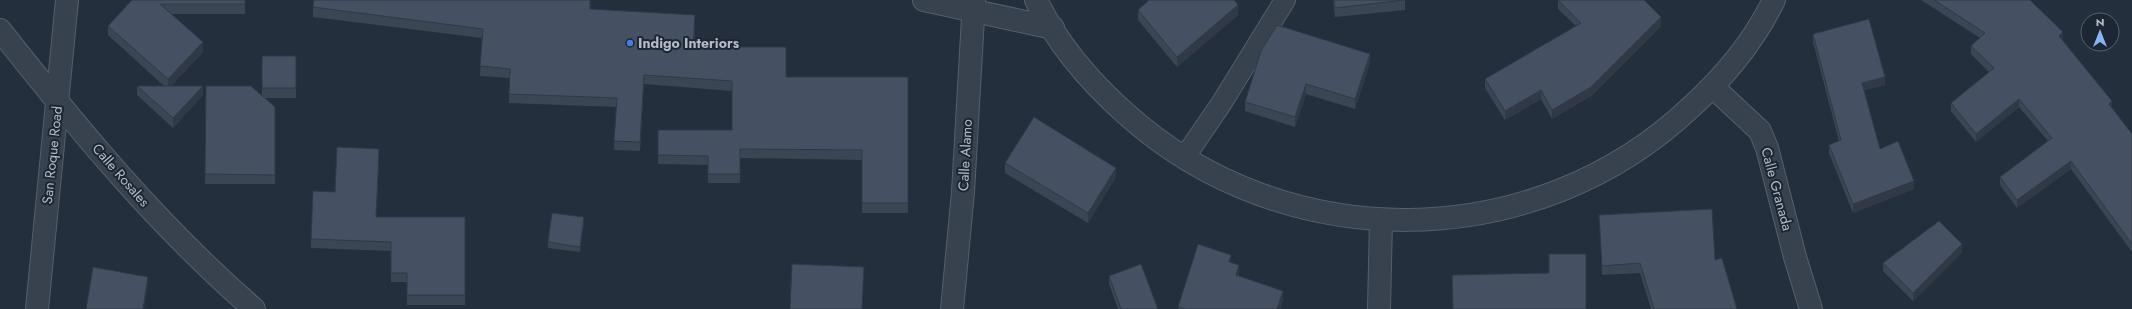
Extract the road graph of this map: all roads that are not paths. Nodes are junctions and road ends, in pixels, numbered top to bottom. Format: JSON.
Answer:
{"nodes":[{"id":1,"x":67,"y":0,"type":"edge"},
{"id":2,"x":924,"y":0,"type":"edge"},
{"id":3,"x":1036,"y":0,"type":"edge"},
{"id":4,"x":1285,"y":0,"type":"edge"},
{"id":5,"x":1774,"y":0,"type":"edge"},
{"id":6,"x":974,"y":5,"type":"edge"},
{"id":7,"x":1053,"y":28,"type":"junction"},
{"id":8,"x":0,"y":30,"type":"edge"},
{"id":9,"x":1713,"y":87,"type":"junction"},
{"id":10,"x":58,"y":103,"type":"junction"},
{"id":11,"x":1184,"y":158,"type":"junction"},
{"id":12,"x":1380,"y":220,"type":"junction"},
{"id":13,"x":36,"y":309,"type":"edge"},
{"id":14,"x":254,"y":309,"type":"edge"},
{"id":15,"x":952,"y":309,"type":"edge"},
{"id":16,"x":1379,"y":309,"type":"edge"},
{"id":17,"x":1812,"y":309,"type":"edge"}],
"edges":[{"from":1,"to":10,"type":"street","name":"San Roque Road"},
{"from":2,"to":6,"type":"street"},
{"from":3,"to":7,"type":"street"},
{"from":4,"to":11,"type":"lane"},
{"from":5,"to":9,"type":"street"},
{"from":6,"to":7,"type":"street"},
{"from":6,"to":15,"type":"street","name":"Calle Alamo"},
{"from":7,"to":11,"type":"street"},
{"from":8,"to":10,"type":"street","name":"Calle Rosales"},
{"from":9,"to":12,"type":"street"},
{"from":9,"to":17,"type":"street","name":"Calle Granada"},
{"from":10,"to":13,"type":"street","name":"San Roque Road"},
{"from":10,"to":14,"type":"street","name":"Calle Rosales"},
{"from":11,"to":12,"type":"street"},
{"from":12,"to":16,"type":"street"}]}
